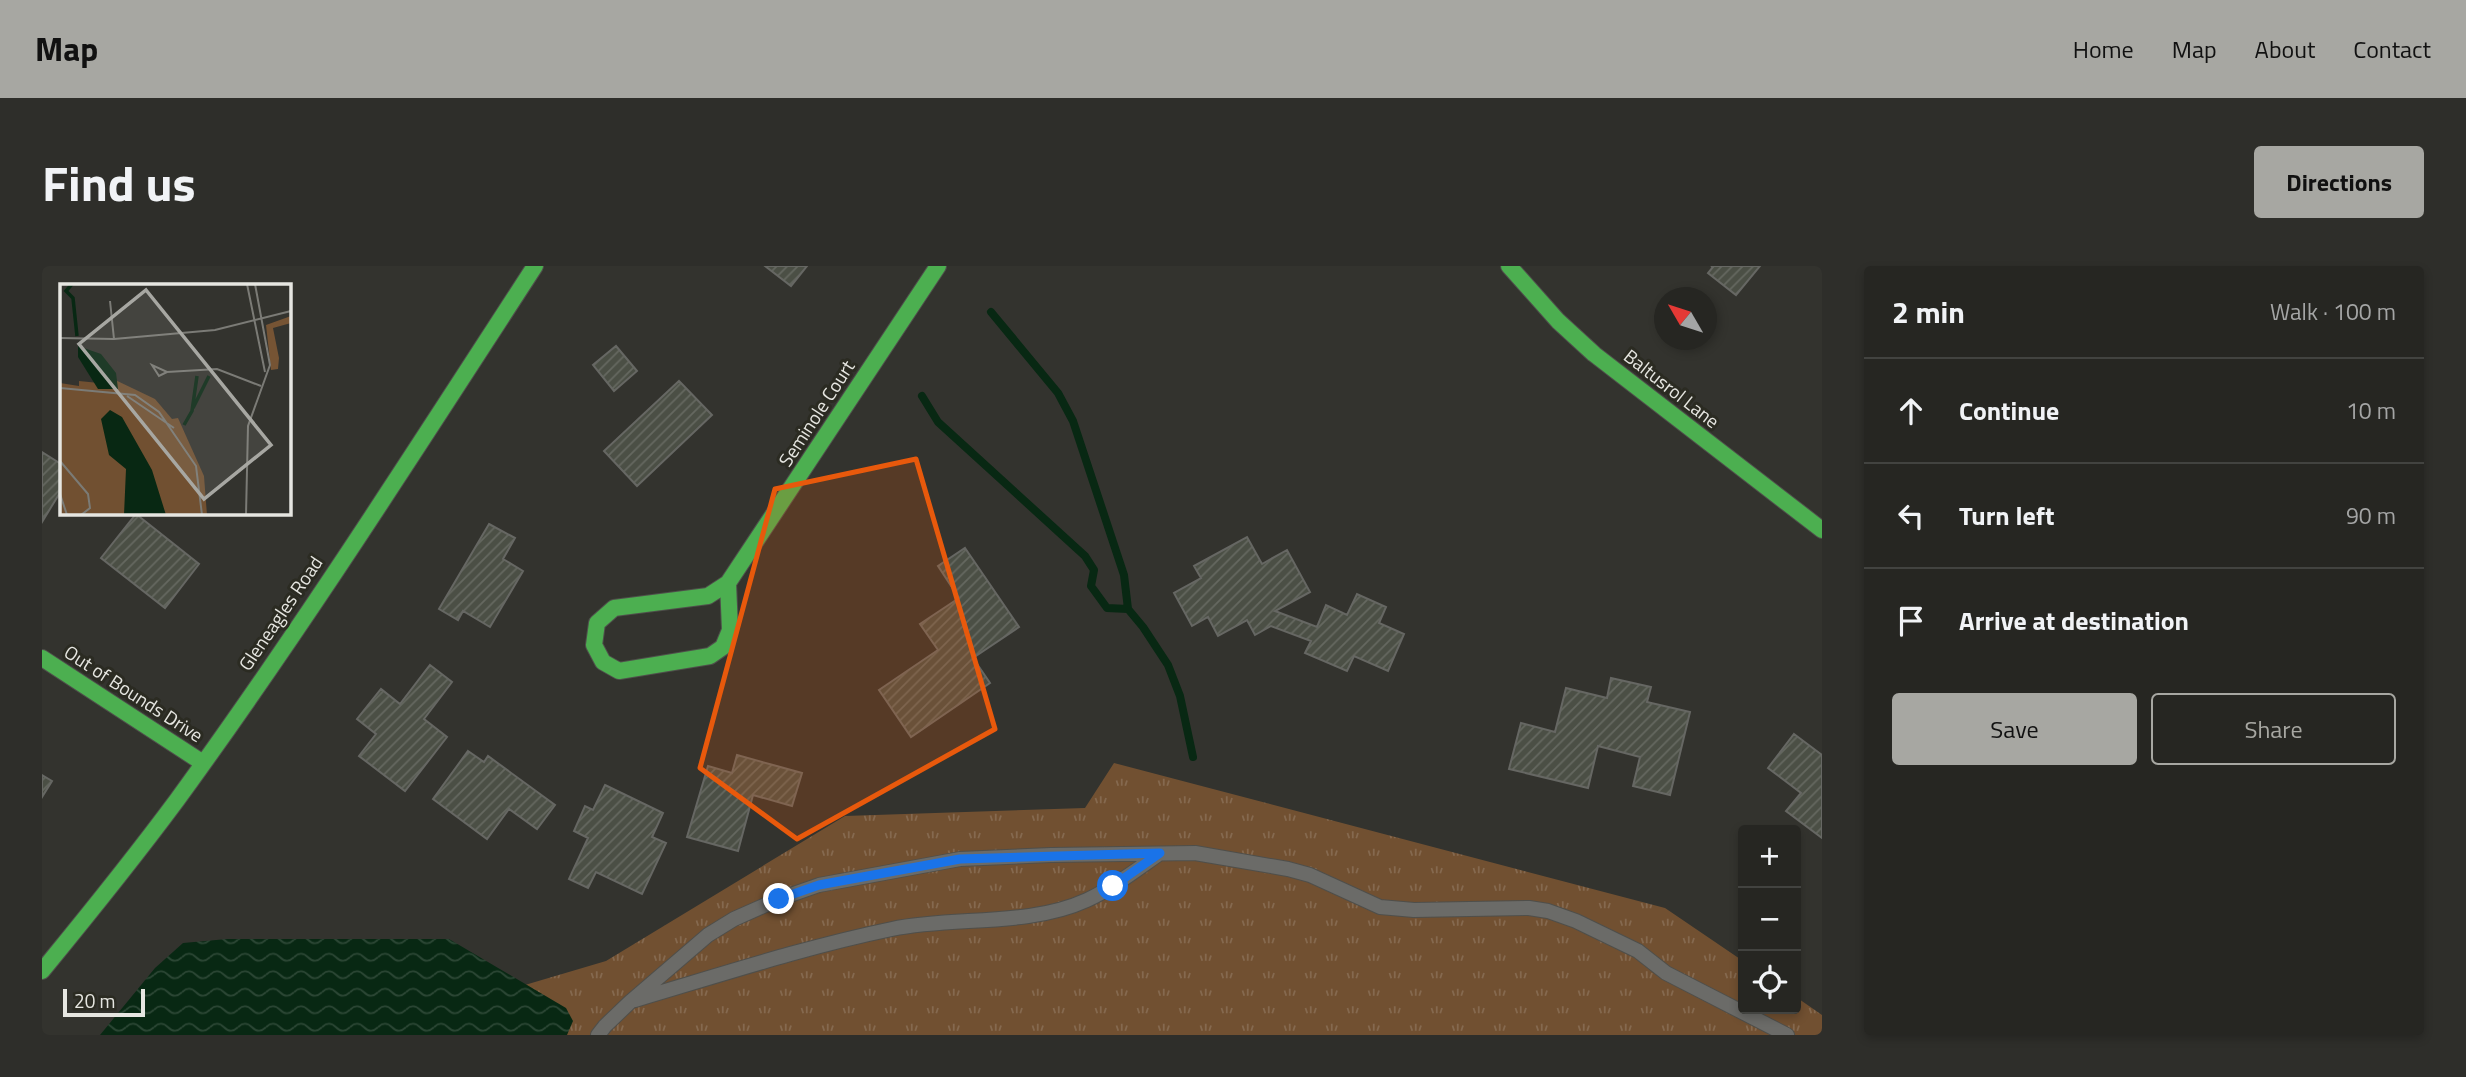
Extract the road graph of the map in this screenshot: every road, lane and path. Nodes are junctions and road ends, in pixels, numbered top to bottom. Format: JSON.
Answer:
{"nodes":[{"id":1,"x":535,"y":266,"type":"edge"},
{"id":2,"x":938,"y":266,"type":"edge"},
{"id":3,"x":1510,"y":266,"type":"edge"},
{"id":4,"x":1822,"y":530,"type":"edge"},
{"id":5,"x":729,"y":583,"type":"junction"},
{"id":6,"x":42,"y":658,"type":"edge"},
{"id":7,"x":203,"y":763,"type":"junction"},
{"id":8,"x":1160,"y":853,"type":"junction"},
{"id":9,"x":42,"y":971,"type":"edge"},
{"id":10,"x":630,"y":1002,"type":"junction"},
{"id":11,"x":598,"y":1035,"type":"edge"},
{"id":12,"x":1787,"y":1035,"type":"edge"}],
"edges":[{"from":1,"to":7,"type":"street","name":"Gleneagles Road"},
{"from":2,"to":5,"type":"street","name":"Seminole Court"},
{"from":3,"to":4,"type":"street","name":"Baltusrol Lane"},
{"from":5,"to":5,"type":"street"},
{"from":6,"to":7,"type":"street","name":"Out of Bounds Drive"},
{"from":7,"to":9,"type":"street","name":"Gleneagles Road"},
{"from":8,"to":10,"type":"lane"},
{"from":8,"to":10,"type":"lane"},
{"from":8,"to":12,"type":"lane"},
{"from":10,"to":11,"type":"lane"}]}
